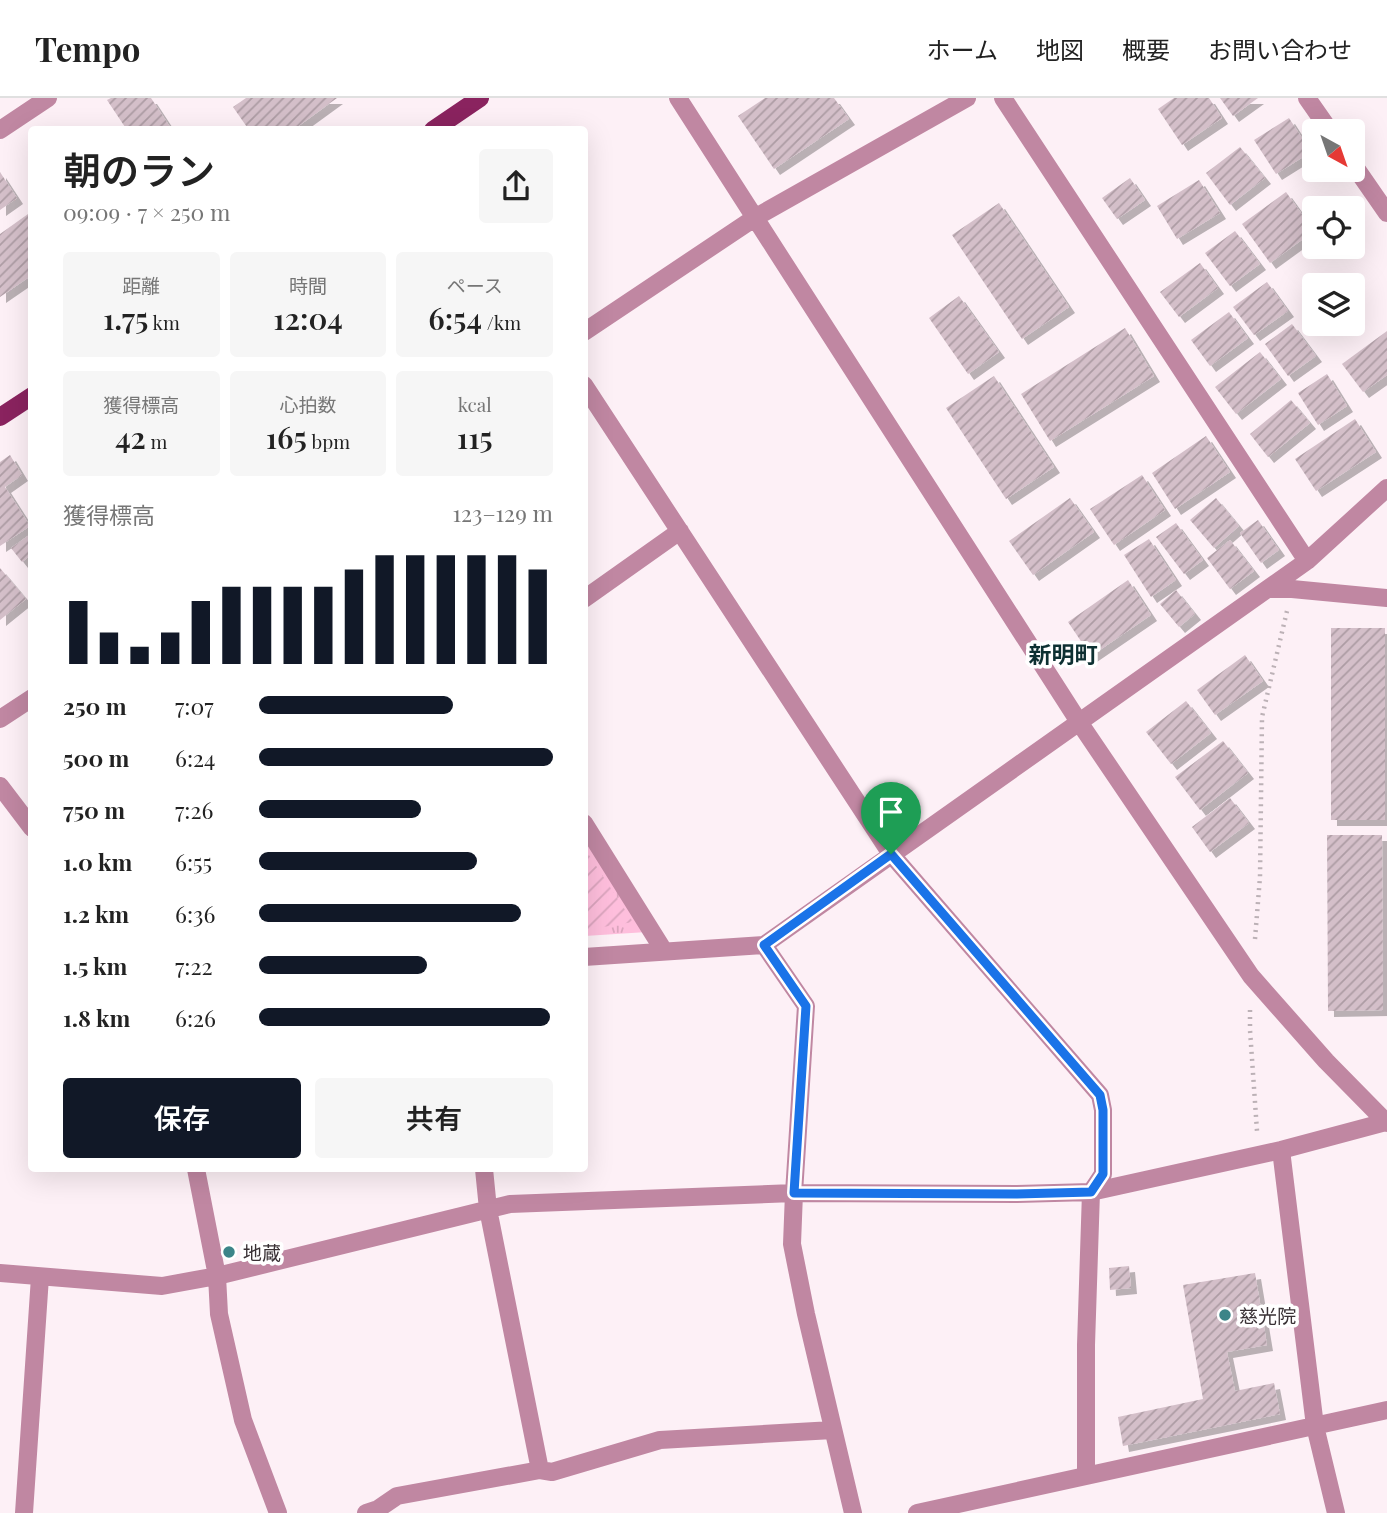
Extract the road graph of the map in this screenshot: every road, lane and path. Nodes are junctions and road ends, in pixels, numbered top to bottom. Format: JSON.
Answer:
{"nodes":[{"id":1,"x":48,"y":98,"type":"edge"},
{"id":2,"x":480,"y":98,"type":"edge"},
{"id":3,"x":678,"y":98,"type":"edge"},
{"id":4,"x":967,"y":98,"type":"edge"},
{"id":5,"x":1003,"y":98,"type":"edge"},
{"id":6,"x":1307,"y":98,"type":"edge"},
{"id":7,"x":1322,"y":119,"type":"edge"},
{"id":8,"x":1,"y":126,"type":"edge"},
{"id":9,"x":439,"y":126,"type":"edge"},
{"id":10,"x":1365,"y":181,"type":"edge"},
{"id":11,"x":1387,"y":213,"type":"edge"},
{"id":12,"x":756,"y":217,"type":"junction"},
{"id":13,"x":588,"y":329,"type":"edge"},
{"id":14,"x":588,"y":392,"type":"edge"},
{"id":15,"x":28,"y":399,"type":"edge"},
{"id":16,"x":0,"y":417,"type":"edge"},
{"id":17,"x":1387,"y":488,"type":"edge"},
{"id":18,"x":680,"y":531,"type":"junction"},
{"id":19,"x":1307,"y":561,"type":"junction"},
{"id":20,"x":1267,"y":589,"type":"junction"},
{"id":21,"x":1292,"y":589,"type":"junction"},
{"id":22,"x":588,"y":596,"type":"edge"},
{"id":23,"x":1387,"y":598,"type":"edge"},
{"id":24,"x":28,"y":701,"type":"edge"},
{"id":25,"x":0,"y":719,"type":"edge"},
{"id":26,"x":1079,"y":722,"type":"junction"},
{"id":27,"x":0,"y":786,"type":"edge"},
{"id":28,"x":28,"y":823,"type":"edge"},
{"id":29,"x":588,"y":829,"type":"edge"},
{"id":30,"x":891,"y":854,"type":"junction"},
{"id":31,"x":764,"y":945,"type":"junction"},
{"id":32,"x":664,"y":951,"type":"junction"},
{"id":33,"x":588,"y":957,"type":"edge"},
{"id":34,"x":1251,"y":976,"type":"junction"},
{"id":35,"x":1387,"y":1122,"type":"edge"},
{"id":36,"x":1281,"y":1150,"type":"junction"},
{"id":37,"x":197,"y":1172,"type":"edge"},
{"id":38,"x":484,"y":1172,"type":"edge"},
{"id":39,"x":1091,"y":1192,"type":"junction"},
{"id":40,"x":794,"y":1193,"type":"junction"},
{"id":41,"x":488,"y":1209,"type":"junction"},
{"id":42,"x":0,"y":1273,"type":"edge"},
{"id":43,"x":217,"y":1276,"type":"junction"},
{"id":44,"x":40,"y":1277,"type":"junction"},
{"id":45,"x":1387,"y":1410,"type":"edge"},
{"id":46,"x":1315,"y":1426,"type":"junction"},
{"id":47,"x":833,"y":1430,"type":"junction"},
{"id":48,"x":540,"y":1470,"type":"junction"},
{"id":49,"x":1086,"y":1476,"type":"junction"},
{"id":50,"x":24,"y":1513,"type":"edge"},
{"id":51,"x":278,"y":1513,"type":"edge"},
{"id":52,"x":366,"y":1513,"type":"edge"},
{"id":53,"x":853,"y":1513,"type":"edge"},
{"id":54,"x":917,"y":1513,"type":"edge"},
{"id":55,"x":1336,"y":1513,"type":"edge"}],
"edges":[{"from":1,"to":8,"type":"street"},
{"from":2,"to":9,"type":"main road"},
{"from":3,"to":12,"type":"street"},
{"from":4,"to":12,"type":"street"},
{"from":5,"to":19,"type":"street"},
{"from":6,"to":7,"type":"street"},
{"from":10,"to":11,"type":"street"},
{"from":12,"to":13,"type":"street"},
{"from":12,"to":26,"type":"street"},
{"from":14,"to":18,"type":"street"},
{"from":15,"to":16,"type":"main road"},
{"from":17,"to":19,"type":"street"},
{"from":18,"to":22,"type":"street"},
{"from":18,"to":30,"type":"street"},
{"from":19,"to":20,"type":"street"},
{"from":20,"to":21,"type":"street"},
{"from":20,"to":26,"type":"street"},
{"from":21,"to":23,"type":"street"},
{"from":21,"to":34,"type":"path"},
{"from":24,"to":25,"type":"street"},
{"from":26,"to":30,"type":"street"},
{"from":26,"to":34,"type":"street"},
{"from":27,"to":28,"type":"street"},
{"from":29,"to":32,"type":"street"},
{"from":30,"to":31,"type":"street"},
{"from":30,"to":39,"type":"street"},
{"from":31,"to":32,"type":"street"},
{"from":31,"to":40,"type":"street"},
{"from":32,"to":33,"type":"street"},
{"from":34,"to":35,"type":"street"},
{"from":35,"to":36,"type":"street"},
{"from":36,"to":39,"type":"street"},
{"from":36,"to":46,"type":"street"},
{"from":37,"to":43,"type":"street"},
{"from":38,"to":41,"type":"street"},
{"from":39,"to":40,"type":"street"},
{"from":39,"to":49,"type":"street"},
{"from":40,"to":41,"type":"street"},
{"from":40,"to":47,"type":"street"},
{"from":41,"to":43,"type":"street"},
{"from":41,"to":48,"type":"street"},
{"from":42,"to":44,"type":"street"},
{"from":43,"to":44,"type":"street"},
{"from":43,"to":51,"type":"street"},
{"from":44,"to":50,"type":"street"},
{"from":45,"to":46,"type":"street"},
{"from":46,"to":49,"type":"street"},
{"from":46,"to":55,"type":"street"},
{"from":47,"to":48,"type":"street"},
{"from":47,"to":53,"type":"street"},
{"from":48,"to":52,"type":"street"},
{"from":49,"to":54,"type":"street"}]}
